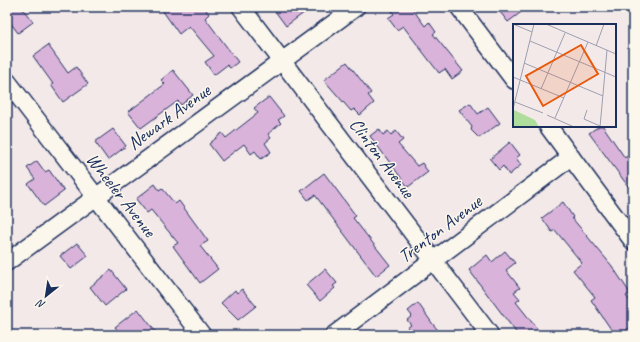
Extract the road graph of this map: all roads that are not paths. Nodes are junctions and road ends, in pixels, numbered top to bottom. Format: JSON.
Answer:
{"nodes":[{"id":1,"x":241,"y":7,"type":"edge"},
{"id":2,"x":356,"y":7,"type":"edge"},
{"id":3,"x":459,"y":7,"type":"edge"},
{"id":4,"x":282,"y":61,"type":"junction"},
{"id":5,"x":513,"y":79,"type":"edge"},
{"id":6,"x":7,"y":81,"type":"edge"},
{"id":7,"x":549,"y":127,"type":"edge"},
{"id":8,"x":571,"y":157,"type":"junction"},
{"id":9,"x":95,"y":196,"type":"junction"},
{"id":10,"x":633,"y":241,"type":"edge"},
{"id":11,"x":434,"y":260,"type":"junction"},
{"id":12,"x":7,"y":262,"type":"edge"},
{"id":13,"x":202,"y":335,"type":"edge"},
{"id":14,"x":334,"y":335,"type":"edge"},
{"id":15,"x":490,"y":335,"type":"edge"}],
"edges":[{"from":1,"to":4,"type":"street","name":"Clinton Avenue"},
{"from":2,"to":4,"type":"street","name":"Newark Avenue"},
{"from":3,"to":5,"type":"street"},
{"from":4,"to":9,"type":"street","name":"Newark Avenue"},
{"from":4,"to":11,"type":"street","name":"Clinton Avenue"},
{"from":6,"to":9,"type":"street","name":"Wheeler Avenue"},
{"from":7,"to":8,"type":"street"},
{"from":8,"to":10,"type":"street"},
{"from":8,"to":11,"type":"street","name":"Trenton Avenue"},
{"from":9,"to":12,"type":"street","name":"Newark Avenue"},
{"from":9,"to":13,"type":"street","name":"Wheeler Avenue"},
{"from":11,"to":14,"type":"street","name":"Trenton Avenue"},
{"from":11,"to":15,"type":"street","name":"Clinton Avenue"}]}
